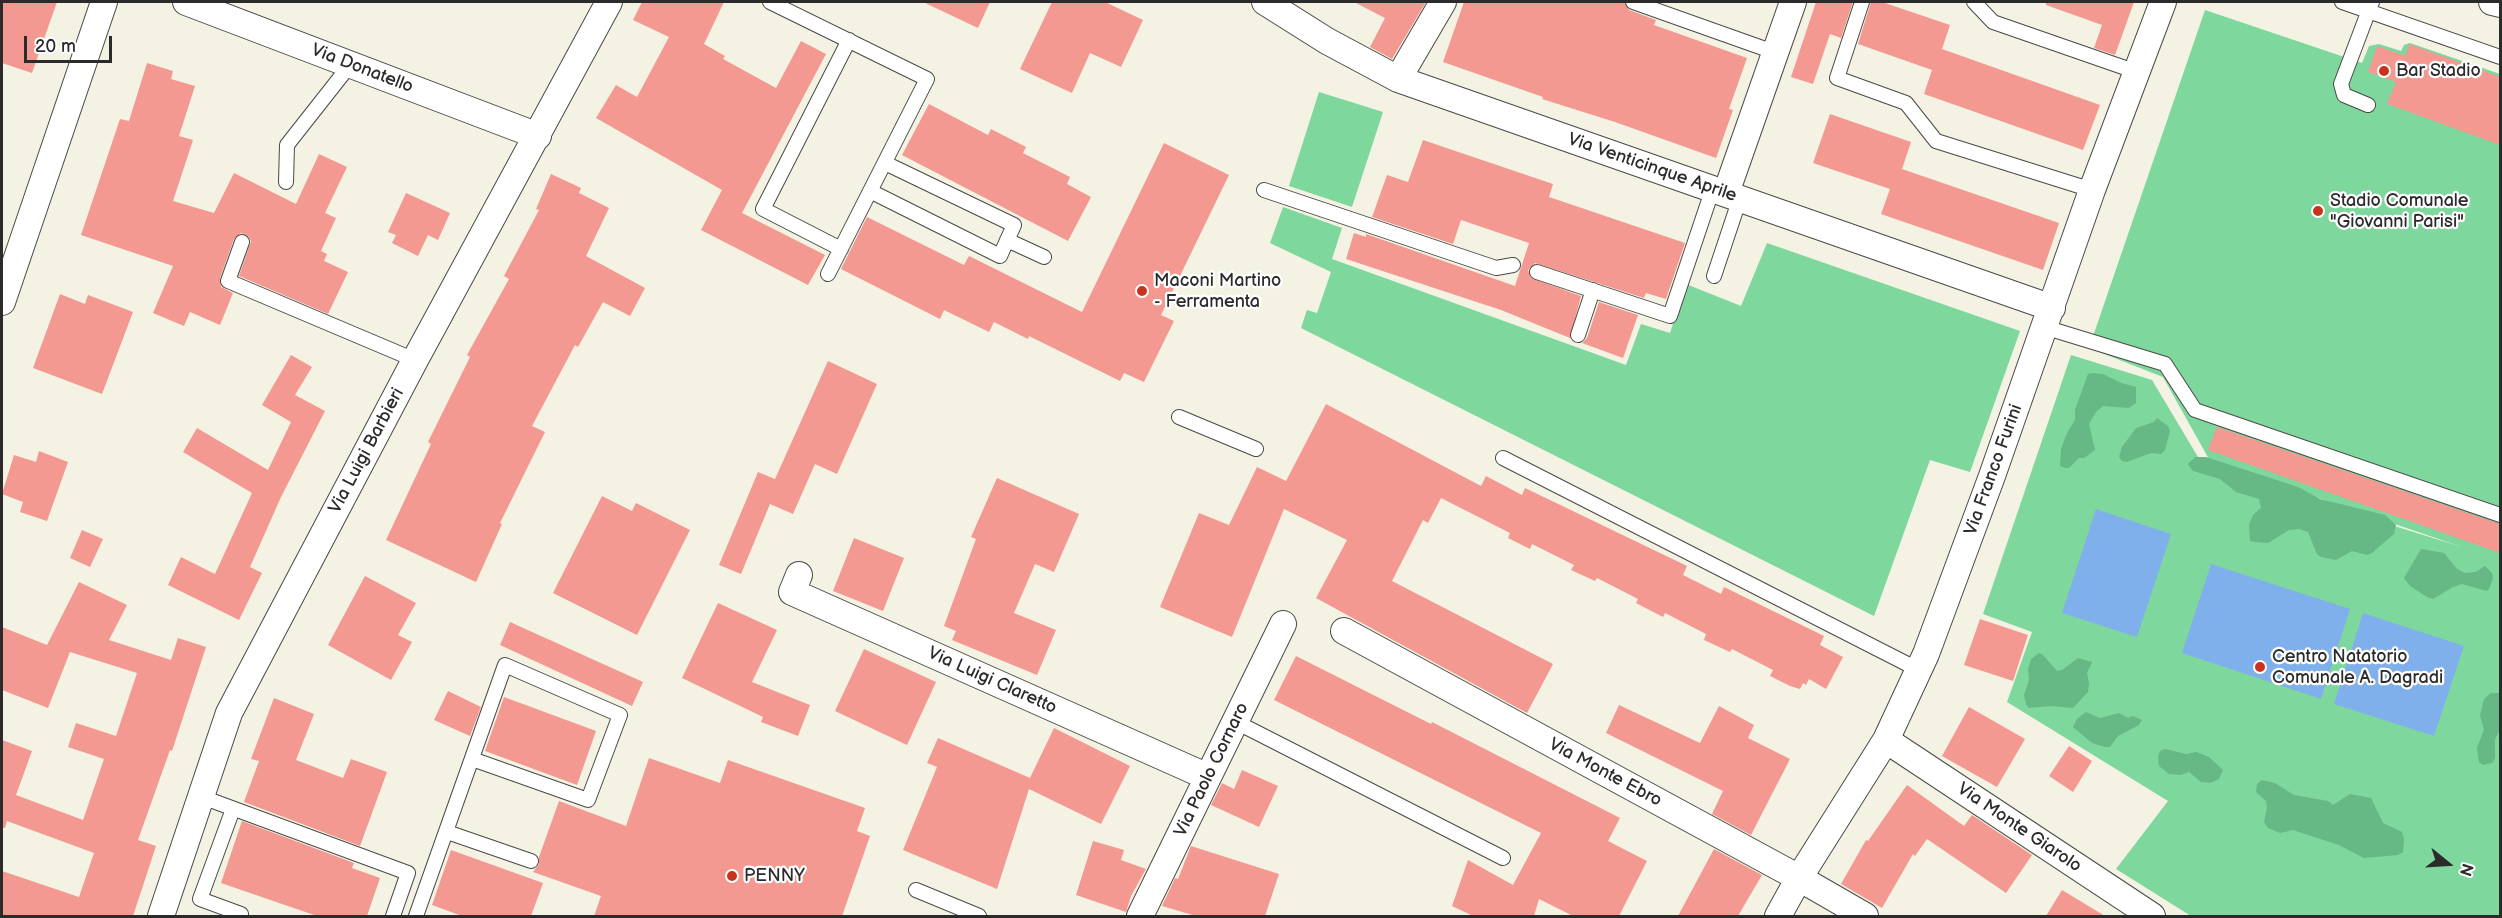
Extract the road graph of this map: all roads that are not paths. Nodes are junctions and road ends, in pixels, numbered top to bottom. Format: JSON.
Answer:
{"nodes":[{"id":1,"x":104,"y":2,"type":"edge"},
{"id":2,"x":186,"y":2,"type":"edge"},
{"id":3,"x":609,"y":2,"type":"edge"},
{"id":4,"x":770,"y":2,"type":"edge"},
{"id":5,"x":1265,"y":2,"type":"edge"},
{"id":6,"x":1443,"y":2,"type":"edge"},
{"id":7,"x":1634,"y":2,"type":"edge"},
{"id":8,"x":1793,"y":2,"type":"edge"},
{"id":9,"x":1862,"y":2,"type":"edge"},
{"id":10,"x":1974,"y":2,"type":"edge"},
{"id":11,"x":2163,"y":2,"type":"edge"},
{"id":12,"x":2342,"y":2,"type":"edge"},
{"id":13,"x":2492,"y":2,"type":"edge"},
{"id":14,"x":2500,"y":4,"type":"edge"},
{"id":15,"x":2370,"y":6,"type":"edge"},
{"id":16,"x":849,"y":40,"type":"junction"},
{"id":17,"x":1774,"y":52,"type":"junction"},
{"id":18,"x":2500,"y":57,"type":"edge"},
{"id":19,"x":350,"y":65,"type":"junction"},
{"id":20,"x":2137,"y":72,"type":"junction"},
{"id":21,"x":1398,"y":79,"type":"junction"},
{"id":22,"x":2368,"y":105,"type":"dead end"},
{"id":23,"x":538,"y":136,"type":"junction"},
{"id":24,"x":885,"y":162,"type":"junction"},
{"id":25,"x":286,"y":182,"type":"dead end"},
{"id":26,"x":1264,"y":190,"type":"dead end"},
{"id":27,"x":2092,"y":190,"type":"junction"},
{"id":28,"x":870,"y":191,"type":"junction"},
{"id":29,"x":1726,"y":193,"type":"junction"},
{"id":30,"x":1007,"y":240,"type":"junction"},
{"id":31,"x":242,"y":242,"type":"dead end"},
{"id":32,"x":841,"y":249,"type":"junction"},
{"id":33,"x":1044,"y":257,"type":"dead end"},
{"id":34,"x":1513,"y":265,"type":"dead end"},
{"id":35,"x":1537,"y":272,"type":"dead end"},
{"id":36,"x":828,"y":274,"type":"dead end"},
{"id":37,"x":1714,"y":276,"type":"dead end"},
{"id":38,"x":1593,"y":290,"type":"junction"},
{"id":39,"x":2,"y":302,"type":"edge"},
{"id":40,"x":2048,"y":317,"type":"junction"},
{"id":41,"x":1578,"y":335,"type":"dead end"},
{"id":42,"x":415,"y":360,"type":"junction"},
{"id":43,"x":1179,"y":417,"type":"dead end"},
{"id":44,"x":1256,"y":449,"type":"dead end"},
{"id":45,"x":1503,"y":458,"type":"dead end"},
{"id":46,"x":2500,"y":515,"type":"edge"},
{"id":47,"x":799,"y":575,"type":"dead end"},
{"id":48,"x":1283,"y":624,"type":"dead end"},
{"id":49,"x":1344,"y":632,"type":"dead end"},
{"id":50,"x":1919,"y":670,"type":"junction"},
{"id":51,"x":1236,"y":722,"type":"junction"},
{"id":52,"x":1886,"y":740,"type":"junction"},
{"id":53,"x":472,"y":759,"type":"junction"},
{"id":54,"x":1208,"y":777,"type":"junction"},
{"id":55,"x":202,"y":797,"type":"junction"},
{"id":56,"x":233,"y":809,"type":"junction"},
{"id":57,"x":447,"y":832,"type":"junction"},
{"id":58,"x":1503,"y":858,"type":"dead end"},
{"id":59,"x":531,"y":861,"type":"dead end"},
{"id":60,"x":1799,"y":878,"type":"junction"},
{"id":61,"x":916,"y":890,"type":"dead end"},
{"id":62,"x":241,"y":914,"type":"dead end"},
{"id":63,"x":161,"y":916,"type":"edge"},
{"id":64,"x":393,"y":916,"type":"edge"},
{"id":65,"x":417,"y":916,"type":"edge"},
{"id":66,"x":979,"y":916,"type":"edge"},
{"id":67,"x":1140,"y":916,"type":"edge"},
{"id":68,"x":1778,"y":916,"type":"edge"},
{"id":69,"x":1865,"y":916,"type":"edge"},
{"id":70,"x":2152,"y":916,"type":"edge"}],
"edges":[{"from":1,"to":39,"type":"street"},
{"from":2,"to":19,"type":"street","name":"Via Donatello"},
{"from":3,"to":23,"type":"street","name":"Via Luigi Barbieri"},
{"from":4,"to":16,"type":"lane"},
{"from":5,"to":21,"type":"street","name":"Via Venticinque Aprile"},
{"from":6,"to":21,"type":"street"},
{"from":7,"to":17,"type":"lane"},
{"from":8,"to":17,"type":"street"},
{"from":9,"to":27,"type":"lane"},
{"from":10,"to":20,"type":"lane"},
{"from":11,"to":20,"type":"street","name":"Via Franco Furini"},
{"from":12,"to":15,"type":"lane"},
{"from":13,"to":14,"type":"street"},
{"from":15,"to":18,"type":"lane"},
{"from":15,"to":22,"type":"lane"},
{"from":16,"to":24,"type":"lane"},
{"from":16,"to":32,"type":"lane"},
{"from":17,"to":29,"type":"street"},
{"from":19,"to":23,"type":"street","name":"Via Donatello"},
{"from":19,"to":25,"type":"lane"},
{"from":20,"to":27,"type":"street","name":"Via Franco Furini"},
{"from":21,"to":29,"type":"street","name":"Via Venticinque Aprile"},
{"from":23,"to":42,"type":"street","name":"Via Luigi Barbieri"},
{"from":24,"to":28,"type":"lane"},
{"from":24,"to":30,"type":"lane"},
{"from":26,"to":34,"type":"lane"},
{"from":27,"to":40,"type":"street","name":"Via Franco Furini"},
{"from":28,"to":30,"type":"lane"},
{"from":28,"to":32,"type":"lane"},
{"from":29,"to":37,"type":"lane"},
{"from":29,"to":38,"type":"lane"},
{"from":29,"to":40,"type":"street","name":"Via Venticinque Aprile"},
{"from":30,"to":33,"type":"lane"},
{"from":31,"to":42,"type":"lane"},
{"from":32,"to":36,"type":"lane"},
{"from":35,"to":38,"type":"lane"},
{"from":38,"to":41,"type":"lane"},
{"from":40,"to":46,"type":"lane"},
{"from":40,"to":50,"type":"street","name":"Via Franco Furini"},
{"from":42,"to":55,"type":"street","name":"Via Luigi Barbieri"},
{"from":43,"to":44,"type":"lane"},
{"from":45,"to":50,"type":"lane"},
{"from":47,"to":54,"type":"street","name":"Via Luigi Claretto"},
{"from":48,"to":51,"type":"street","name":"Via Paolo Cornaro"},
{"from":49,"to":60,"type":"street","name":"Via Monte Ebro"},
{"from":50,"to":52,"type":"street","name":"Via Franco Furini"},
{"from":51,"to":54,"type":"street","name":"Via Paolo Cornaro"},
{"from":51,"to":58,"type":"lane"},
{"from":52,"to":60,"type":"street","name":"Via Franco Furini"},
{"from":52,"to":70,"type":"street","name":"Via Monte Giarolo"},
{"from":53,"to":53,"type":"lane"},
{"from":53,"to":57,"type":"lane"},
{"from":54,"to":67,"type":"street","name":"Via Paolo Cornaro"},
{"from":55,"to":56,"type":"lane"},
{"from":55,"to":63,"type":"street","name":"Via Luigi Barbieri"},
{"from":56,"to":62,"type":"lane"},
{"from":56,"to":64,"type":"lane"},
{"from":57,"to":59,"type":"lane"},
{"from":57,"to":65,"type":"lane"},
{"from":60,"to":68,"type":"street","name":"Via Franco Furini"},
{"from":60,"to":69,"type":"street","name":"Via Monte Ebro"},
{"from":61,"to":66,"type":"lane"}]}
